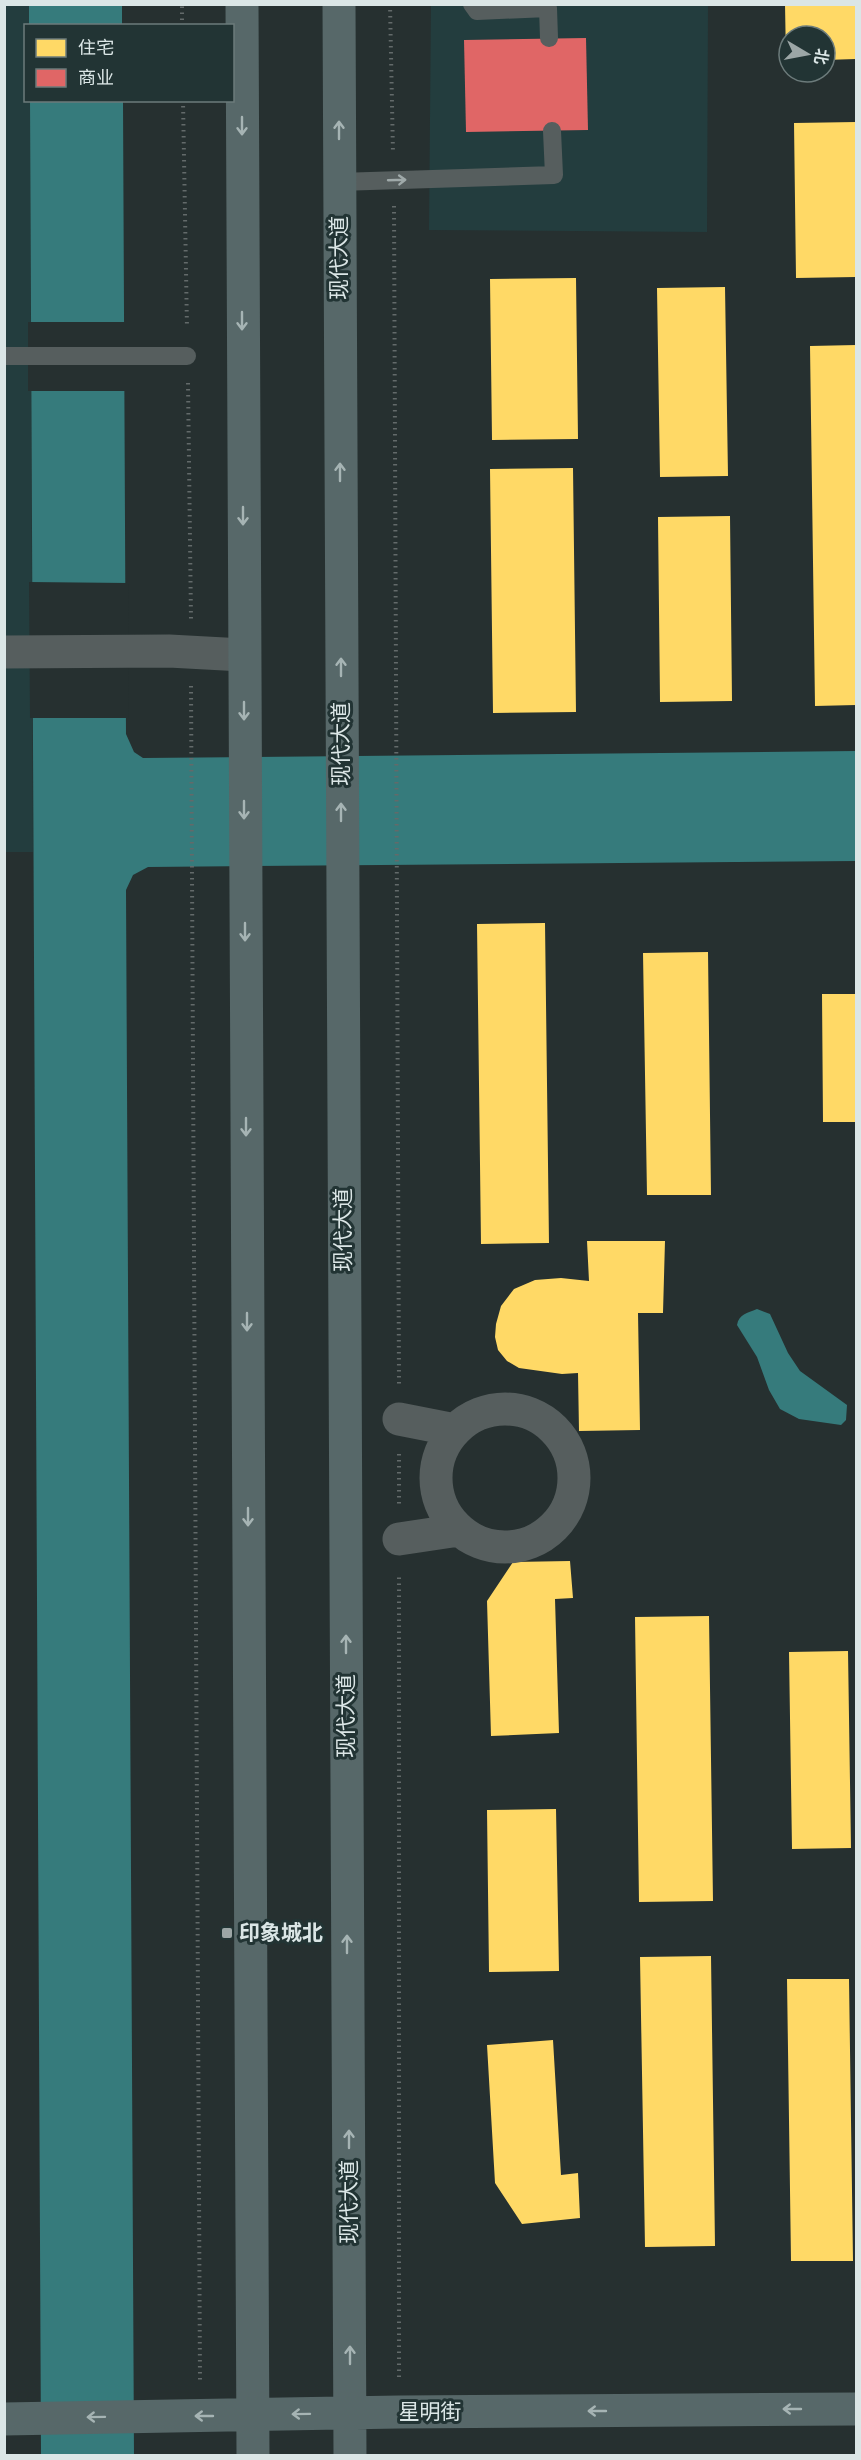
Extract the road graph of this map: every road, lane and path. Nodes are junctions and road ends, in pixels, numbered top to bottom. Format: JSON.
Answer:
{"nodes":[{"id":1,"x":182,"y":4,"type":"edge"},
{"id":2,"x":242,"y":4,"type":"edge"},
{"id":3,"x":339,"y":4,"type":"edge"},
{"id":4,"x":390,"y":4,"type":"edge"},
{"id":5,"x":472,"y":4,"type":"edge"},
{"id":6,"x":182,"y":24,"type":"edge"},
{"id":7,"x":549,"y":38,"type":"dead end"},
{"id":8,"x":183,"y":102,"type":"edge"},
{"id":9,"x":552,"y":131,"type":"dead end"},
{"id":10,"x":393,"y":180,"type":"junction"},
{"id":11,"x":339,"y":182,"type":"junction"},
{"id":12,"x":4,"y":356,"type":"edge"},
{"id":13,"x":187,"y":356,"type":"junction"},
{"id":14,"x":4,"y":652,"type":"edge"},
{"id":15,"x":191,"y":652,"type":"junction"},
{"id":16,"x":243,"y":655,"type":"junction"},
{"id":17,"x":399,"y":1419,"type":"junction"},
{"id":18,"x":455,"y":1430,"type":"junction"},
{"id":19,"x":459,"y":1530,"type":"junction"},
{"id":20,"x":399,"y":1539,"type":"junction"},
{"id":21,"x":856,"y":2409,"type":"edge"},
{"id":22,"x":399,"y":2412,"type":"junction"},
{"id":23,"x":350,"y":2413,"type":"junction"},
{"id":24,"x":253,"y":2415,"type":"junction"},
{"id":25,"x":200,"y":2416,"type":"junction"},
{"id":26,"x":9,"y":2419,"type":"edge"},
{"id":27,"x":253,"y":2456,"type":"edge"},
{"id":28,"x":350,"y":2456,"type":"edge"}],
"edges":[{"from":1,"to":6,"type":"path"},
{"from":2,"to":16,"type":"main road","one_way":true},
{"from":11,"to":3,"type":"main road","name":"现代大道","one_way":true},
{"from":4,"to":10,"type":"path"},
{"from":5,"to":7,"type":"lane"},
{"from":8,"to":13,"type":"path"},
{"from":10,"to":9,"type":"lane","one_way":true},
{"from":10,"to":11,"type":"lane"},
{"from":10,"to":17,"type":"path"},
{"from":23,"to":11,"type":"main road","name":"现代大道","one_way":true},
{"from":12,"to":13,"type":"lane"},
{"from":13,"to":15,"type":"path"},
{"from":14,"to":15,"type":"street"},
{"from":15,"to":16,"type":"street"},
{"from":15,"to":25,"type":"path"},
{"from":16,"to":24,"type":"main road","one_way":true},
{"from":17,"to":18,"type":"street"},
{"from":17,"to":20,"type":"path"},
{"from":18,"to":19,"type":"street"},
{"from":18,"to":19,"type":"street"},
{"from":19,"to":20,"type":"street"},
{"from":20,"to":22,"type":"path"},
{"from":21,"to":22,"type":"main road","name":"星明街","one_way":true},
{"from":22,"to":23,"type":"main road","name":"星明街"},
{"from":23,"to":24,"type":"main road","name":"星明街","one_way":true},
{"from":23,"to":28,"type":"main road","name":"现代大道"},
{"from":24,"to":25,"type":"main road","name":"星明街","one_way":true},
{"from":24,"to":27,"type":"main road"},
{"from":25,"to":26,"type":"main road","name":"星明街","one_way":true}]}
